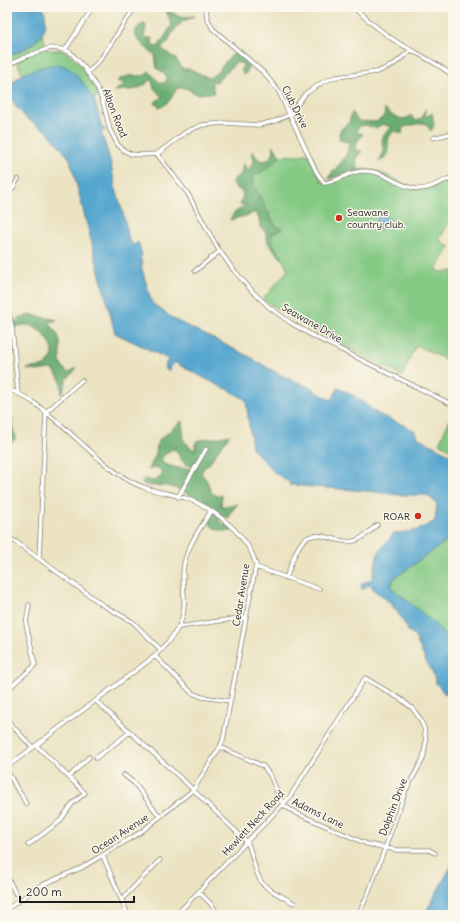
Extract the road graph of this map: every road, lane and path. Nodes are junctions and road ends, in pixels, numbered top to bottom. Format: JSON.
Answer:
{"nodes":[{"id":1,"x":93,"y":7,"type":"edge"},
{"id":2,"x":135,"y":7,"type":"edge"},
{"id":3,"x":206,"y":7,"type":"edge"},
{"id":4,"x":353,"y":7,"type":"edge"},
{"id":5,"x":65,"y":50,"type":"junction"},
{"id":6,"x":411,"y":50,"type":"junction"},
{"id":7,"x":7,"y":65,"type":"edge"},
{"id":8,"x":87,"y":73,"type":"junction"},
{"id":9,"x":453,"y":76,"type":"edge"},
{"id":10,"x":291,"y":114,"type":"junction"},
{"id":11,"x":453,"y":133,"type":"edge"},
{"id":12,"x":433,"y":138,"type":"dead end"},
{"id":13,"x":158,"y":154,"type":"junction"},
{"id":14,"x":453,"y":177,"type":"edge"},
{"id":15,"x":18,"y":179,"type":"dead end"},
{"id":16,"x":448,"y":179,"type":"junction"},
{"id":17,"x":453,"y":184,"type":"edge"},
{"id":18,"x":7,"y":192,"type":"edge"},
{"id":19,"x":220,"y":251,"type":"junction"},
{"id":20,"x":195,"y":271,"type":"dead end"},
{"id":21,"x":7,"y":304,"type":"edge"},
{"id":22,"x":82,"y":380,"type":"dead end"},
{"id":23,"x":7,"y":389,"type":"edge"},
{"id":24,"x":18,"y":394,"type":"junction"},
{"id":25,"x":453,"y":405,"type":"edge"},
{"id":26,"x":46,"y":412,"type":"junction"},
{"id":27,"x":206,"y":450,"type":"dead end"},
{"id":28,"x":178,"y":497,"type":"junction"},
{"id":29,"x":210,"y":511,"type":"junction"},
{"id":30,"x":377,"y":526,"type":"dead end"},
{"id":31,"x":7,"y":537,"type":"edge"},
{"id":32,"x":39,"y":558,"type":"junction"},
{"id":33,"x":256,"y":567,"type":"junction"},
{"id":34,"x":286,"y":578,"type":"junction"},
{"id":35,"x":319,"y":589,"type":"dead end"},
{"id":36,"x":30,"y":604,"type":"dead end"},
{"id":37,"x":246,"y":617,"type":"junction"},
{"id":38,"x":180,"y":627,"type":"junction"},
{"id":39,"x":162,"y":650,"type":"junction"},
{"id":40,"x":155,"y":656,"type":"junction"},
{"id":41,"x":370,"y":681,"type":"joint"},
{"id":42,"x":8,"y":687,"type":"edge"},
{"id":43,"x":96,"y":700,"type":"junction"},
{"id":44,"x":230,"y":701,"type":"junction"},
{"id":45,"x":7,"y":720,"type":"edge"},
{"id":46,"x":130,"y":732,"type":"junction"},
{"id":47,"x":37,"y":746,"type":"junction"},
{"id":48,"x":220,"y":747,"type":"junction"},
{"id":49,"x":33,"y":748,"type":"junction"},
{"id":50,"x":89,"y":757,"type":"dead end"},
{"id":51,"x":96,"y":758,"type":"dead end"},
{"id":52,"x":7,"y":769,"type":"edge"},
{"id":53,"x":124,"y":775,"type":"dead end"},
{"id":54,"x":69,"y":777,"type":"junction"},
{"id":55,"x":193,"y":790,"type":"junction"},
{"id":56,"x":26,"y":804,"type":"dead end"},
{"id":57,"x":283,"y":804,"type":"junction"},
{"id":58,"x":160,"y":817,"type":"junction"},
{"id":59,"x":246,"y":842,"type":"junction"},
{"id":60,"x":28,"y":845,"type":"dead end"},
{"id":61,"x":385,"y":848,"type":"junction"},
{"id":62,"x":435,"y":853,"type":"dead end"},
{"id":63,"x":103,"y":856,"type":"junction"},
{"id":64,"x":160,"y":860,"type":"dead end"},
{"id":65,"x":7,"y":877,"type":"edge"},
{"id":66,"x":198,"y":892,"type":"junction"},
{"id":67,"x":122,"y":899,"type":"junction"},
{"id":68,"x":19,"y":900,"type":"junction"},
{"id":69,"x":294,"y":903,"type":"dead end"},
{"id":70,"x":7,"y":909,"type":"edge"},
{"id":71,"x":128,"y":915,"type":"edge"},
{"id":72,"x":176,"y":915,"type":"edge"},
{"id":73,"x":219,"y":915,"type":"edge"},
{"id":74,"x":358,"y":915,"type":"edge"}],
"edges":[{"from":1,"to":5,"type":"street"},
{"from":2,"to":8,"type":"street"},
{"from":3,"to":10,"type":"street","name":"Club Drive"},
{"from":4,"to":6,"type":"street"},
{"from":5,"to":7,"type":"street"},
{"from":5,"to":8,"type":"street","name":"Albon Road"},
{"from":6,"to":9,"type":"street"},
{"from":6,"to":10,"type":"street"},
{"from":8,"to":13,"type":"street","name":"Albon Road"},
{"from":10,"to":13,"type":"street"},
{"from":10,"to":16,"type":"street","name":"Club Drive"},
{"from":11,"to":12,"type":"street"},
{"from":13,"to":19,"type":"street","name":"Seawane Drive"},
{"from":14,"to":16,"type":"street"},
{"from":15,"to":18,"type":"street"},
{"from":16,"to":17,"type":"street"},
{"from":19,"to":20,"type":"street"},
{"from":19,"to":25,"type":"street","name":"Seawane Drive"},
{"from":21,"to":24,"type":"street"},
{"from":22,"to":26,"type":"street"},
{"from":23,"to":24,"type":"street","name":"Cedar Avenue"},
{"from":24,"to":26,"type":"street","name":"Cedar Avenue"},
{"from":26,"to":28,"type":"street","name":"Cedar Avenue"},
{"from":26,"to":32,"type":"street"},
{"from":27,"to":28,"type":"street"},
{"from":28,"to":29,"type":"street","name":"Cedar Avenue"},
{"from":29,"to":33,"type":"street","name":"Cedar Avenue"},
{"from":29,"to":38,"type":"street"},
{"from":30,"to":34,"type":"street"},
{"from":31,"to":32,"type":"street"},
{"from":32,"to":39,"type":"street"},
{"from":33,"to":34,"type":"street"},
{"from":33,"to":37,"type":"street","name":"Cedar Avenue"},
{"from":34,"to":35,"type":"street"},
{"from":36,"to":42,"type":"street"},
{"from":37,"to":38,"type":"street"},
{"from":37,"to":44,"type":"street","name":"Cedar Avenue"},
{"from":38,"to":39,"type":"street"},
{"from":39,"to":40,"type":"street"},
{"from":40,"to":43,"type":"street"},
{"from":40,"to":44,"type":"street"},
{"from":41,"to":57,"type":"street","name":"Hewlett Neck Road"},
{"from":41,"to":61,"type":"street","name":"Dolphin Drive"},
{"from":43,"to":46,"type":"street"},
{"from":43,"to":47,"type":"street"},
{"from":44,"to":48,"type":"street","name":"Cedar Avenue"},
{"from":45,"to":49,"type":"street"},
{"from":46,"to":51,"type":"street"},
{"from":46,"to":55,"type":"street"},
{"from":47,"to":49,"type":"street"},
{"from":47,"to":54,"type":"street"},
{"from":48,"to":55,"type":"street","name":"Ocean Avenue"},
{"from":48,"to":57,"type":"street","name":"Adams Lane"},
{"from":49,"to":52,"type":"street"},
{"from":50,"to":54,"type":"street"},
{"from":52,"to":56,"type":"street"},
{"from":53,"to":58,"type":"street"},
{"from":54,"to":60,"type":"street"},
{"from":55,"to":58,"type":"street","name":"Ocean Avenue"},
{"from":55,"to":59,"type":"street"},
{"from":57,"to":59,"type":"street","name":"Hewlett Neck Road"},
{"from":57,"to":61,"type":"street","name":"Adams Lane"},
{"from":58,"to":63,"type":"street","name":"Ocean Avenue"},
{"from":59,"to":66,"type":"street","name":"Hewlett Neck Road"},
{"from":59,"to":69,"type":"street"},
{"from":61,"to":62,"type":"street","name":"Adams Lane"},
{"from":61,"to":74,"type":"street","name":"Dolphin Drive"},
{"from":63,"to":67,"type":"street"},
{"from":63,"to":68,"type":"street","name":"Ocean Avenue"},
{"from":64,"to":67,"type":"street"},
{"from":65,"to":68,"type":"street"},
{"from":66,"to":72,"type":"street","name":"Hewlett Neck Road"},
{"from":66,"to":73,"type":"street"},
{"from":67,"to":71,"type":"street"},
{"from":68,"to":70,"type":"street","name":"Ocean Avenue"}]}
